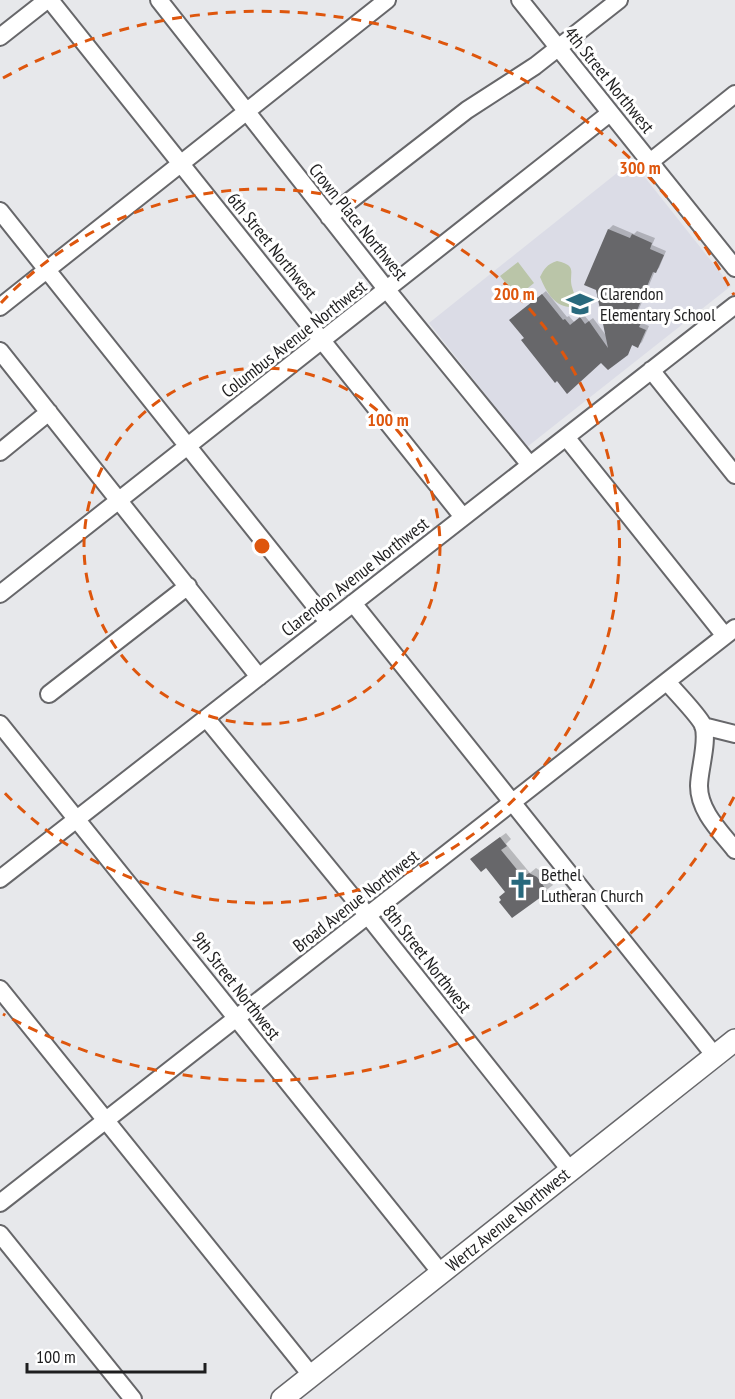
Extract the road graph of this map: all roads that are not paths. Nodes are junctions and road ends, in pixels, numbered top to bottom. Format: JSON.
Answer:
{"nodes":[{"id":1,"x":49,"y":0,"type":"edge"},
{"id":2,"x":159,"y":0,"type":"edge"},
{"id":3,"x":387,"y":0,"type":"edge"},
{"id":4,"x":520,"y":0,"type":"edge"},
{"id":5,"x":619,"y":0,"type":"edge"},
{"id":6,"x":0,"y":37,"type":"edge"},
{"id":7,"x":558,"y":48,"type":"junction"},
{"id":8,"x":735,"y":94,"type":"edge"},
{"id":9,"x":246,"y":111,"type":"junction"},
{"id":10,"x":610,"y":113,"type":"junction"},
{"id":11,"x":650,"y":162,"type":"junction"},
{"id":12,"x":181,"y":164,"type":"junction"},
{"id":13,"x":0,"y":211,"type":"edge"},
{"id":14,"x":329,"y":218,"type":"junction"},
{"id":15,"x":735,"y":268,"type":"edge"},
{"id":16,"x":46,"y":269,"type":"junction"},
{"id":17,"x":387,"y":290,"type":"junction"},
{"id":18,"x":735,"y":305,"type":"edge"},
{"id":19,"x":0,"y":307,"type":"edge"},
{"id":20,"x":322,"y":340,"type":"junction"},
{"id":21,"x":0,"y":351,"type":"edge"},
{"id":22,"x":651,"y":370,"type":"junction"},
{"id":23,"x":49,"y":412,"type":"junction"},
{"id":24,"x":566,"y":437,"type":"junction"},
{"id":25,"x":188,"y":447,"type":"junction"},
{"id":26,"x":0,"y":452,"type":"edge"},
{"id":27,"x":530,"y":465,"type":"junction"},
{"id":28,"x":735,"y":475,"type":"edge"},
{"id":29,"x":119,"y":500,"type":"junction"},
{"id":30,"x":463,"y":517,"type":"junction"},
{"id":31,"x":188,"y":585,"type":"junction"},
{"id":32,"x":0,"y":594,"type":"edge"},
{"id":33,"x":353,"y":603,"type":"junction"},
{"id":34,"x":328,"y":622,"type":"junction"},
{"id":35,"x":730,"y":632,"type":"edge"},
{"id":36,"x":260,"y":677,"type":"junction"},
{"id":37,"x":667,"y":682,"type":"junction"},
{"id":38,"x":49,"y":694,"type":"dead end"},
{"id":39,"x":206,"y":718,"type":"junction"},
{"id":40,"x":0,"y":724,"type":"edge"},
{"id":41,"x":703,"y":726,"type":"junction"},
{"id":42,"x":735,"y":734,"type":"edge"},
{"id":43,"x":513,"y":803,"type":"junction"},
{"id":44,"x":76,"y":819,"type":"junction"},
{"id":45,"x":735,"y":850,"type":"edge"},
{"id":46,"x":0,"y":879,"type":"edge"},
{"id":47,"x":368,"y":916,"type":"junction"},
{"id":48,"x":0,"y":989,"type":"edge"},
{"id":49,"x":237,"y":1018,"type":"junction"},
{"id":50,"x":735,"y":1040,"type":"edge"},
{"id":51,"x":715,"y":1056,"type":"junction"},
{"id":52,"x":106,"y":1121,"type":"junction"},
{"id":53,"x":570,"y":1170,"type":"junction"},
{"id":54,"x":0,"y":1203,"type":"edge"},
{"id":55,"x":0,"y":1234,"type":"edge"},
{"id":56,"x":441,"y":1273,"type":"junction"},
{"id":57,"x":311,"y":1375,"type":"junction"},
{"id":58,"x":286,"y":1398,"type":"edge"},
{"id":59,"x":133,"y":1399,"type":"edge"}],
"edges":[{"from":1,"to":6,"type":"street"},
{"from":1,"to":12,"type":"street","name":"6th Street Northwest"},
{"from":2,"to":9,"type":"street","name":"Crown Place Northwest"},
{"from":3,"to":9,"type":"street"},
{"from":4,"to":7,"type":"street","name":"4th Street Northwest"},
{"from":5,"to":7,"type":"street"},
{"from":7,"to":10,"type":"street","name":"4th Street Northwest"},
{"from":7,"to":14,"type":"street"},
{"from":8,"to":11,"type":"street"},
{"from":9,"to":12,"type":"street"},
{"from":9,"to":14,"type":"street","name":"Crown Place Northwest"},
{"from":10,"to":11,"type":"street","name":"4th Street Northwest"},
{"from":10,"to":17,"type":"street","name":"Columbus Avenue Northwest"},
{"from":11,"to":15,"type":"street","name":"4th Street Northwest"},
{"from":12,"to":16,"type":"street"},
{"from":12,"to":20,"type":"street","name":"6th Street Northwest"},
{"from":13,"to":16,"type":"street"},
{"from":14,"to":17,"type":"street","name":"Crown Place Northwest"},
{"from":16,"to":19,"type":"street"},
{"from":16,"to":25,"type":"street"},
{"from":17,"to":20,"type":"street","name":"Columbus Avenue Northwest"},
{"from":17,"to":27,"type":"street","name":"Crown Place Northwest"},
{"from":18,"to":22,"type":"street","name":"Clarendon Avenue Northwest"},
{"from":20,"to":25,"type":"street","name":"Columbus Avenue Northwest"},
{"from":20,"to":30,"type":"street","name":"6th Street Northwest"},
{"from":21,"to":23,"type":"street"},
{"from":22,"to":24,"type":"street","name":"Clarendon Avenue Northwest"},
{"from":22,"to":28,"type":"street"},
{"from":23,"to":26,"type":"street"},
{"from":23,"to":29,"type":"street"},
{"from":24,"to":27,"type":"street","name":"Clarendon Avenue Northwest"},
{"from":24,"to":35,"type":"street"},
{"from":25,"to":29,"type":"street","name":"Columbus Avenue Northwest"},
{"from":25,"to":34,"type":"street"},
{"from":27,"to":30,"type":"street","name":"Clarendon Avenue Northwest"},
{"from":29,"to":31,"type":"street"},
{"from":29,"to":32,"type":"street","name":"Columbus Avenue Northwest"},
{"from":30,"to":33,"type":"street","name":"Clarendon Avenue Northwest"},
{"from":31,"to":36,"type":"street"},
{"from":31,"to":38,"type":"street"},
{"from":33,"to":34,"type":"street","name":"Clarendon Avenue Northwest"},
{"from":33,"to":43,"type":"street"},
{"from":34,"to":36,"type":"street","name":"Clarendon Avenue Northwest"},
{"from":35,"to":37,"type":"street","name":"Broad Avenue Northwest"},
{"from":36,"to":39,"type":"street","name":"Clarendon Avenue Northwest"},
{"from":37,"to":41,"type":"street"},
{"from":37,"to":43,"type":"street","name":"Broad Avenue Northwest"},
{"from":39,"to":44,"type":"street","name":"Clarendon Avenue Northwest"},
{"from":39,"to":47,"type":"street","name":"8th Street Northwest"},
{"from":40,"to":44,"type":"street","name":"9th Street Northwest"},
{"from":41,"to":42,"type":"street"},
{"from":41,"to":45,"type":"street"},
{"from":43,"to":47,"type":"street","name":"Broad Avenue Northwest"},
{"from":43,"to":51,"type":"street"},
{"from":44,"to":46,"type":"street","name":"Clarendon Avenue Northwest"},
{"from":44,"to":49,"type":"street","name":"9th Street Northwest"},
{"from":47,"to":49,"type":"street","name":"Broad Avenue Northwest"},
{"from":47,"to":53,"type":"street","name":"8th Street Northwest"},
{"from":48,"to":52,"type":"street"},
{"from":49,"to":52,"type":"street","name":"Broad Avenue Northwest"},
{"from":49,"to":56,"type":"street","name":"9th Street Northwest"},
{"from":50,"to":51,"type":"main road","name":"Wertz Avenue Northwest"},
{"from":51,"to":53,"type":"main road","name":"Wertz Avenue Northwest"},
{"from":52,"to":54,"type":"street","name":"Broad Avenue Northwest"},
{"from":52,"to":57,"type":"street"},
{"from":53,"to":56,"type":"main road","name":"Wertz Avenue Northwest"},
{"from":55,"to":59,"type":"street"},
{"from":56,"to":57,"type":"main road","name":"Wertz Avenue Northwest"},
{"from":57,"to":58,"type":"main road","name":"Wertz Avenue Northwest"}]}
